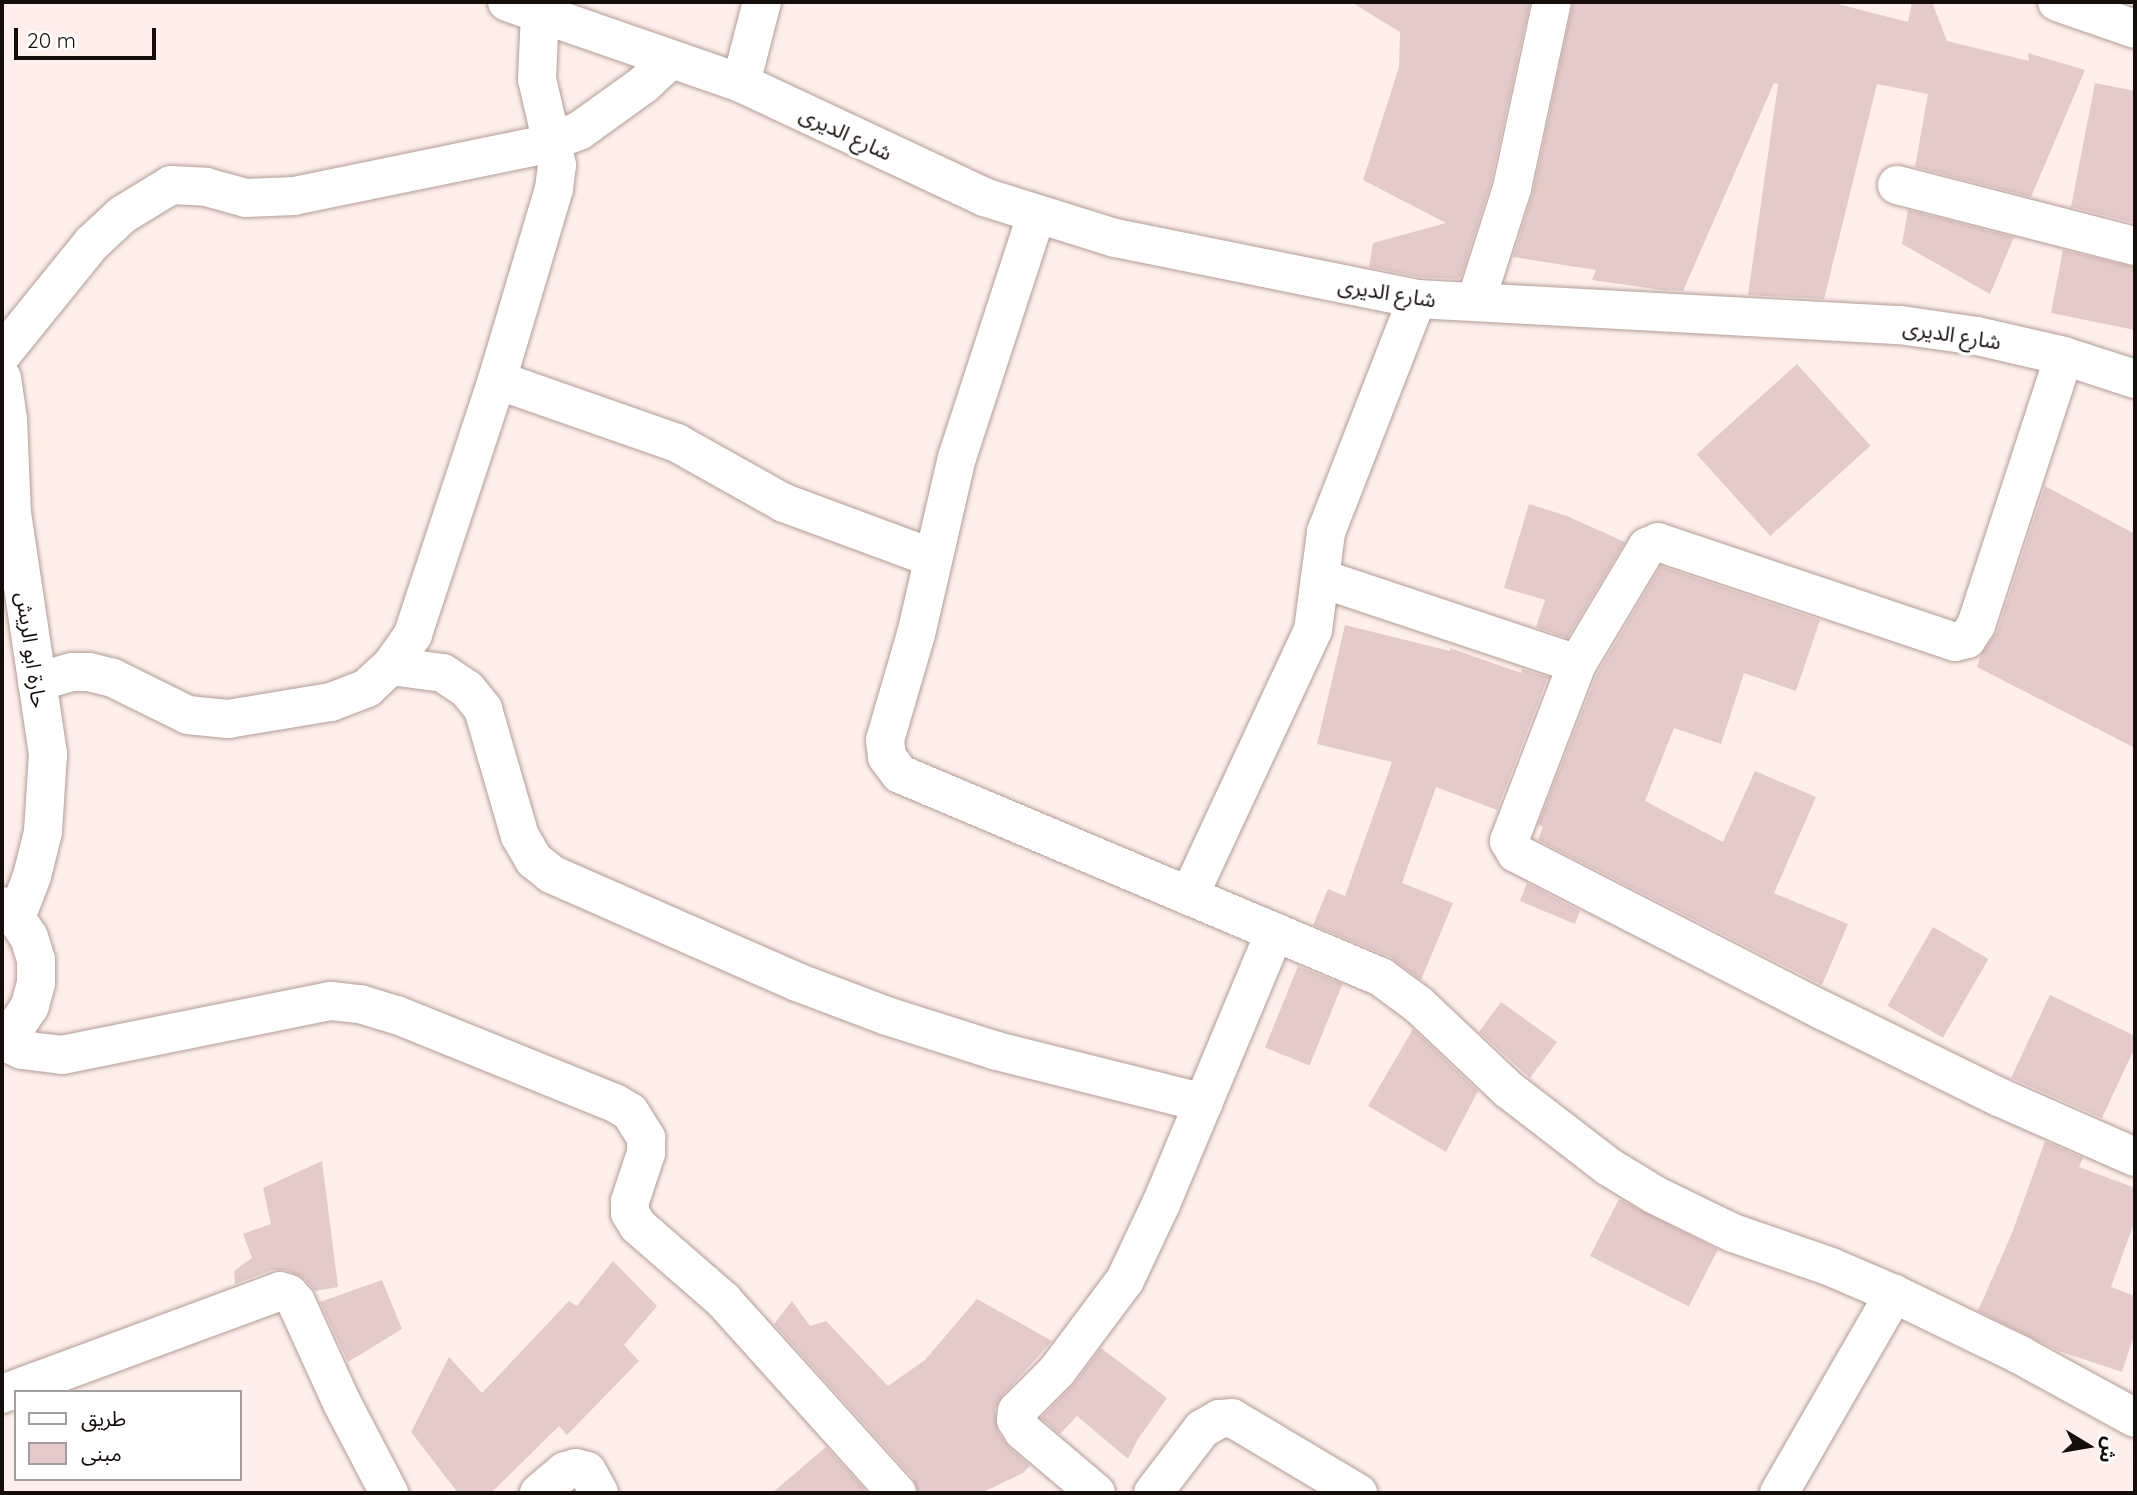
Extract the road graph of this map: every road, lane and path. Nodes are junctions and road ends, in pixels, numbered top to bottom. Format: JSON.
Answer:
{"nodes":[{"id":1,"x":762,"y":2,"type":"edge"},
{"id":2,"x":1552,"y":2,"type":"edge"},
{"id":3,"x":2057,"y":2,"type":"edge"},
{"id":4,"x":523,"y":8,"type":"edge"},
{"id":5,"x":2135,"y":29,"type":"edge"},
{"id":6,"x":671,"y":59,"type":"junction"},
{"id":7,"x":741,"y":83,"type":"junction"},
{"id":8,"x":550,"y":142,"type":"junction"},
{"id":9,"x":1897,"y":185,"type":"dead end"},
{"id":10,"x":1036,"y":216,"type":"junction"},
{"id":11,"x":2135,"y":246,"type":"edge"},
{"id":12,"x":1417,"y":299,"type":"junction"},
{"id":13,"x":1476,"y":301,"type":"junction"},
{"id":14,"x":2,"y":354,"type":"edge"},
{"id":15,"x":2064,"y":356,"type":"junction"},
{"id":16,"x":2,"y":378,"type":"edge"},
{"id":17,"x":2135,"y":379,"type":"edge"},
{"id":18,"x":496,"y":380,"type":"junction"},
{"id":19,"x":933,"y":558,"type":"junction"},
{"id":20,"x":1320,"y":578,"type":"junction"},
{"id":21,"x":1577,"y":664,"type":"junction"},
{"id":22,"x":391,"y":666,"type":"junction"},
{"id":23,"x":37,"y":682,"type":"junction"},
{"id":24,"x":1189,"y":896,"type":"junction"},
{"id":25,"x":9,"y":912,"type":"edge"},
{"id":26,"x":1275,"y":932,"type":"junction"},
{"id":27,"x":2,"y":1040,"type":"edge"},
{"id":28,"x":1204,"y":1103,"type":"junction"},
{"id":29,"x":2135,"y":1157,"type":"edge"},
{"id":30,"x":1894,"y":1294,"type":"junction"},
{"id":31,"x":2,"y":1394,"type":"edge"},
{"id":32,"x":2135,"y":1418,"type":"edge"},
{"id":33,"x":389,"y":1493,"type":"edge"},
{"id":34,"x":539,"y":1493,"type":"edge"},
{"id":35,"x":599,"y":1493,"type":"edge"},
{"id":36,"x":897,"y":1493,"type":"edge"},
{"id":37,"x":1096,"y":1493,"type":"edge"},
{"id":38,"x":1153,"y":1493,"type":"edge"},
{"id":39,"x":1358,"y":1493,"type":"edge"},
{"id":40,"x":1779,"y":1493,"type":"edge"}],
"edges":[{"from":1,"to":7,"type":"street"},
{"from":2,"to":13,"type":"street"},
{"from":3,"to":5,"type":"street"},
{"from":4,"to":6,"type":"street","name":"شارع الديرى"},
{"from":4,"to":8,"type":"street"},
{"from":6,"to":7,"type":"street","name":"شارع الديرى"},
{"from":6,"to":8,"type":"street"},
{"from":7,"to":10,"type":"street","name":"شارع الديرى"},
{"from":8,"to":14,"type":"street"},
{"from":8,"to":18,"type":"street"},
{"from":9,"to":11,"type":"street"},
{"from":10,"to":12,"type":"street","name":"شارع الديرى"},
{"from":10,"to":19,"type":"street"},
{"from":12,"to":13,"type":"street","name":"شارع الديرى"},
{"from":12,"to":20,"type":"street"},
{"from":13,"to":15,"type":"street","name":"شارع الديرى"},
{"from":15,"to":17,"type":"street","name":"شارع الديرى"},
{"from":15,"to":21,"type":"street"},
{"from":16,"to":23,"type":"street","name":"حارة ابو الريش"},
{"from":18,"to":19,"type":"street"},
{"from":18,"to":22,"type":"street"},
{"from":19,"to":24,"type":"street"},
{"from":20,"to":21,"type":"street"},
{"from":20,"to":24,"type":"street"},
{"from":21,"to":29,"type":"street"},
{"from":22,"to":23,"type":"street"},
{"from":22,"to":28,"type":"street"},
{"from":23,"to":25,"type":"street","name":"حارة ابو الريش"},
{"from":24,"to":26,"type":"street"},
{"from":25,"to":27,"type":"street"},
{"from":26,"to":28,"type":"street"},
{"from":26,"to":30,"type":"street"},
{"from":27,"to":36,"type":"street"},
{"from":28,"to":37,"type":"street"},
{"from":30,"to":32,"type":"street"},
{"from":30,"to":40,"type":"street"},
{"from":31,"to":33,"type":"street"},
{"from":34,"to":35,"type":"street"},
{"from":38,"to":39,"type":"street"}]}
